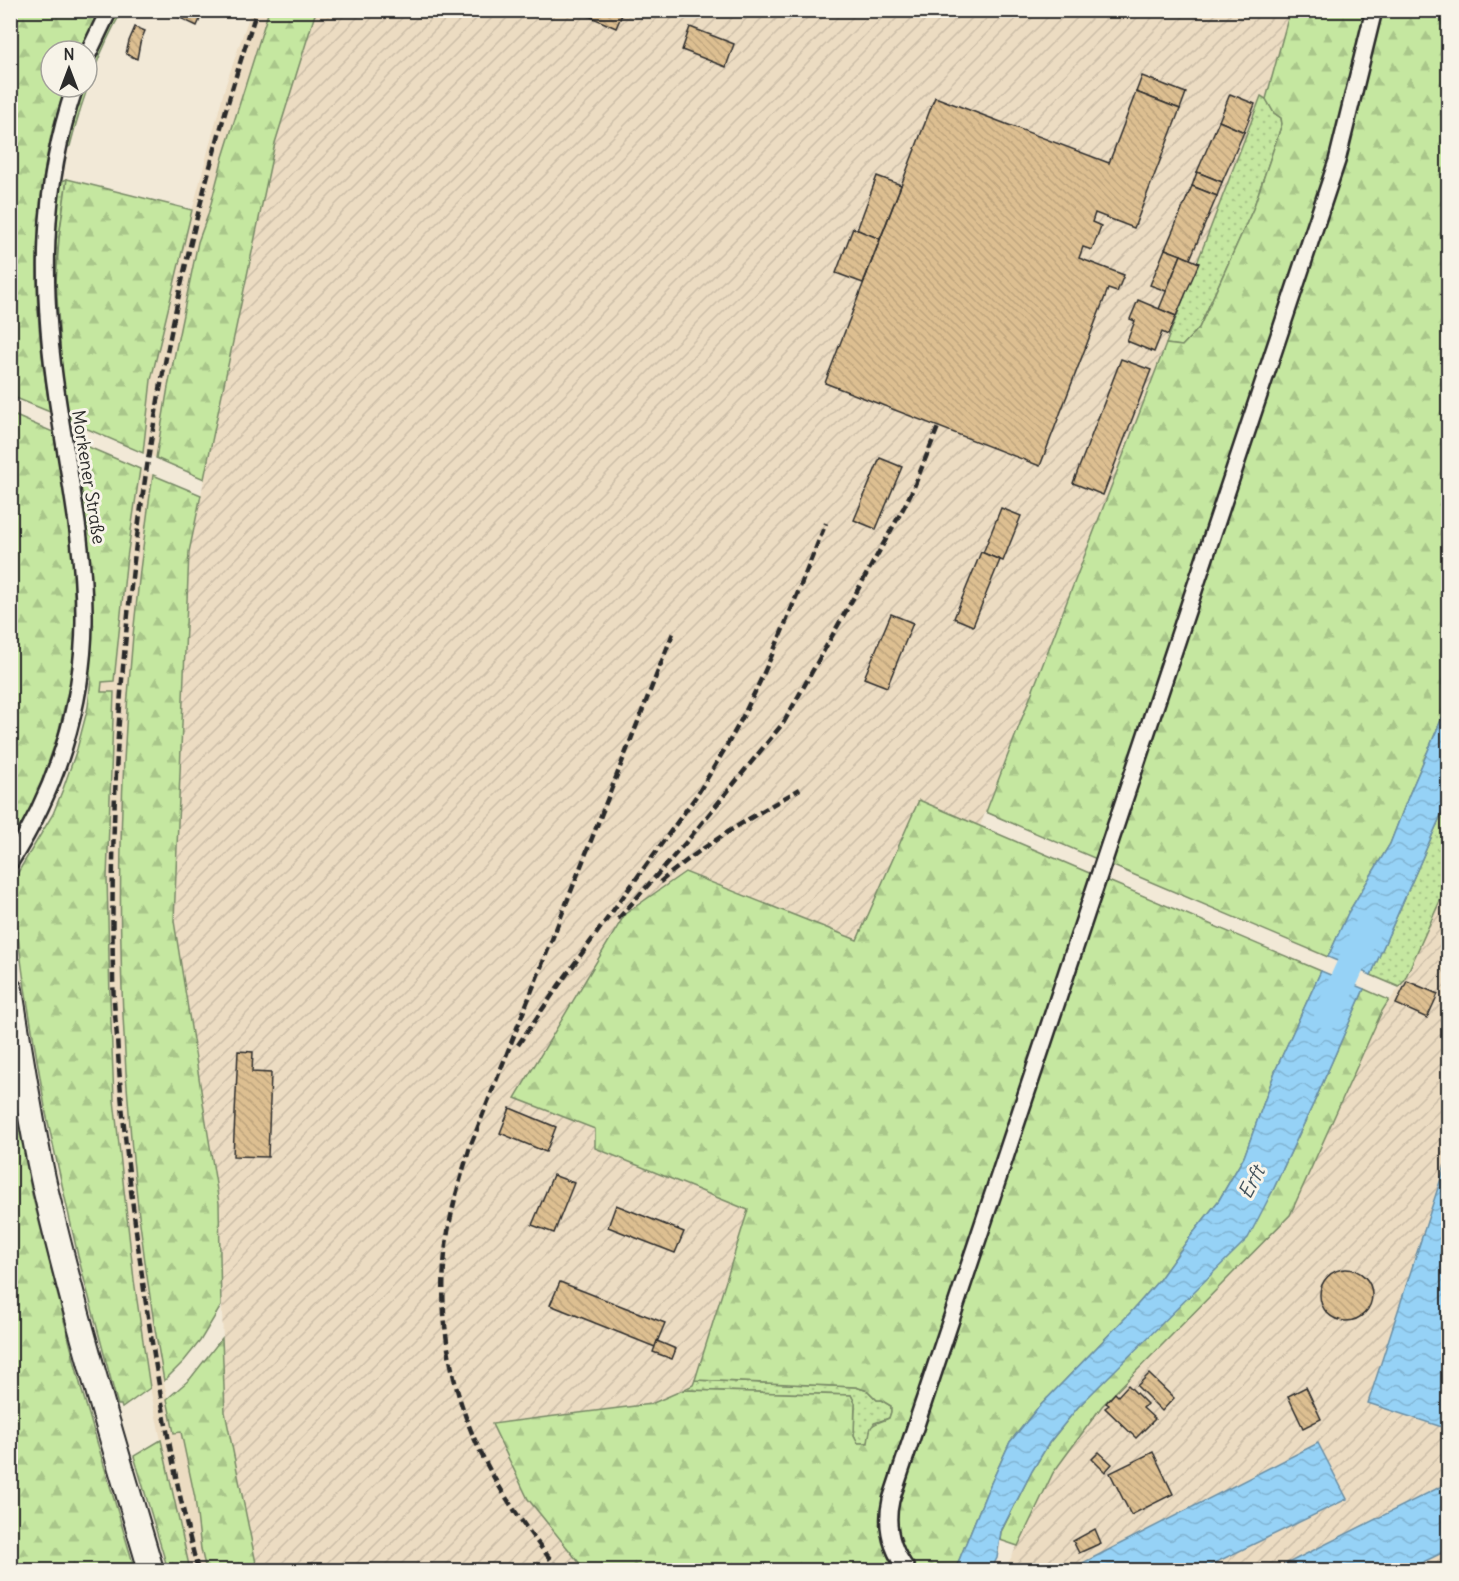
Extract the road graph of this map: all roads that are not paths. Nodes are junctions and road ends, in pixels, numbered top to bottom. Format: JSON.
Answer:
{"nodes":[{"id":1,"x":109,"y":10,"type":"edge"},
{"id":2,"x":1374,"y":10,"type":"edge"},
{"id":3,"x":95,"y":39,"type":"edge"},
{"id":4,"x":71,"y":99,"type":"edge"},
{"id":5,"x":10,"y":862,"type":"edge"},
{"id":6,"x":10,"y":990,"type":"edge"},
{"id":7,"x":151,"y":1570,"type":"edge"},
{"id":8,"x":907,"y":1570,"type":"edge"}],
"edges":[{"from":1,"to":3,"type":"street"},
{"from":2,"to":8,"type":"street"},
{"from":4,"to":5,"type":"street","name":"Morkener Straße"},
{"from":6,"to":7,"type":"main road"}]}
